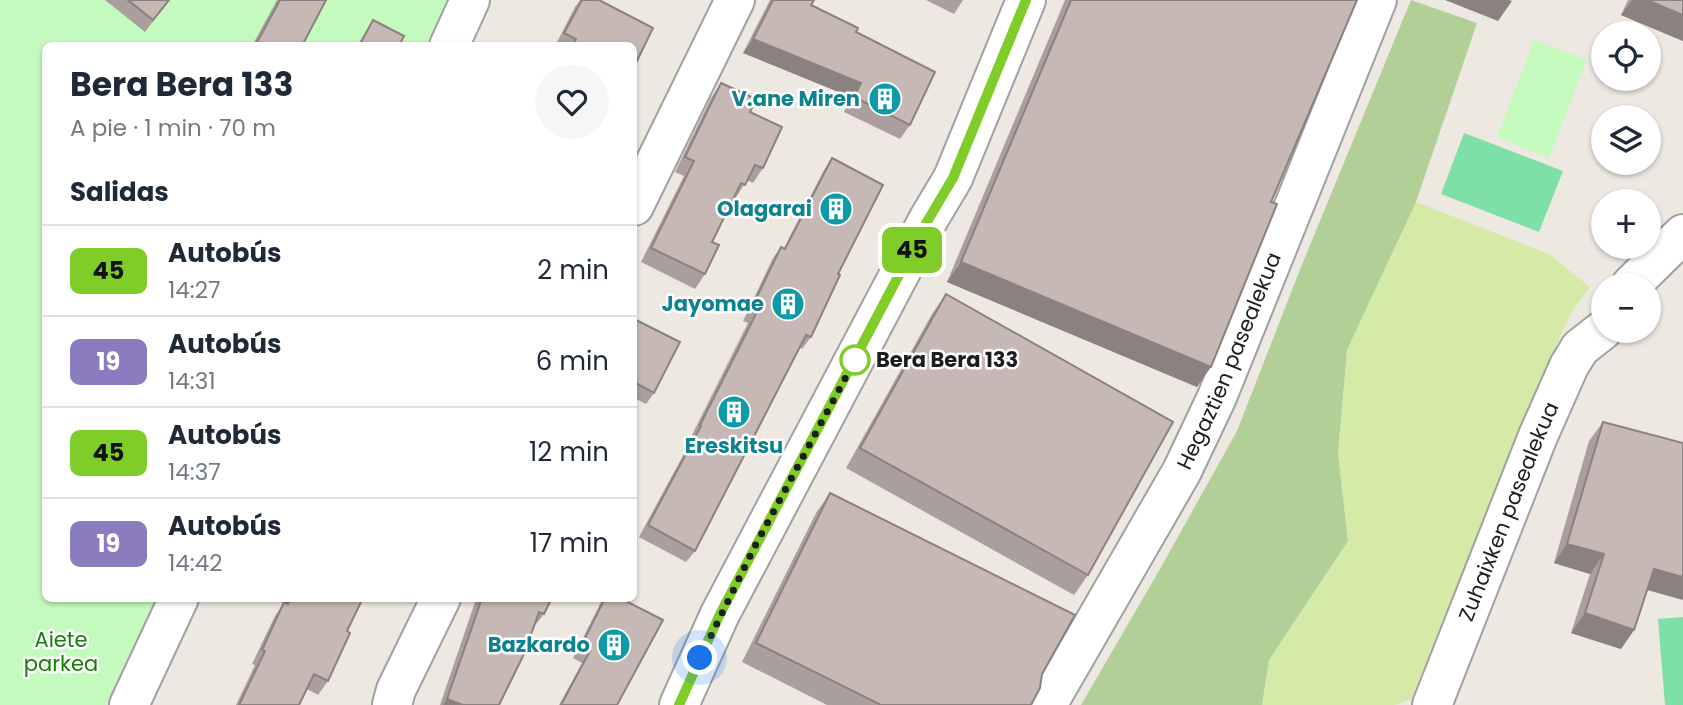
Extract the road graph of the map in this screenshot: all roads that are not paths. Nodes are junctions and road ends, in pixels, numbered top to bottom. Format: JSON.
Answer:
{"nodes":[{"id":1,"x":470,"y":0,"type":"edge"},
{"id":2,"x":735,"y":0,"type":"edge"},
{"id":3,"x":1026,"y":0,"type":"edge"},
{"id":4,"x":1377,"y":0,"type":"edge"},
{"id":5,"x":451,"y":42,"type":"edge"},
{"id":6,"x":637,"y":200,"type":"edge"},
{"id":7,"x":1683,"y":234,"type":"edge"},
{"id":8,"x":1643,"y":273,"type":"edge"},
{"id":9,"x":1591,"y":339,"type":"edge"},
{"id":10,"x":178,"y":602,"type":"edge"},
{"id":11,"x":438,"y":602,"type":"edge"},
{"id":12,"x":129,"y":705,"type":"edge"},
{"id":13,"x":392,"y":705,"type":"edge"},
{"id":14,"x":679,"y":705,"type":"edge"},
{"id":15,"x":1047,"y":705,"type":"edge"},
{"id":16,"x":1432,"y":705,"type":"edge"}],
"edges":[{"from":1,"to":5,"type":"street"},
{"from":2,"to":6,"type":"street"},
{"from":3,"to":14,"type":"street"},
{"from":4,"to":15,"type":"street","name":"Hegaztien pasealekua"},
{"from":7,"to":8,"type":"street"},
{"from":9,"to":16,"type":"street","name":"Zuhaixken pasealekua"},
{"from":10,"to":12,"type":"street"},
{"from":11,"to":13,"type":"street"}]}
